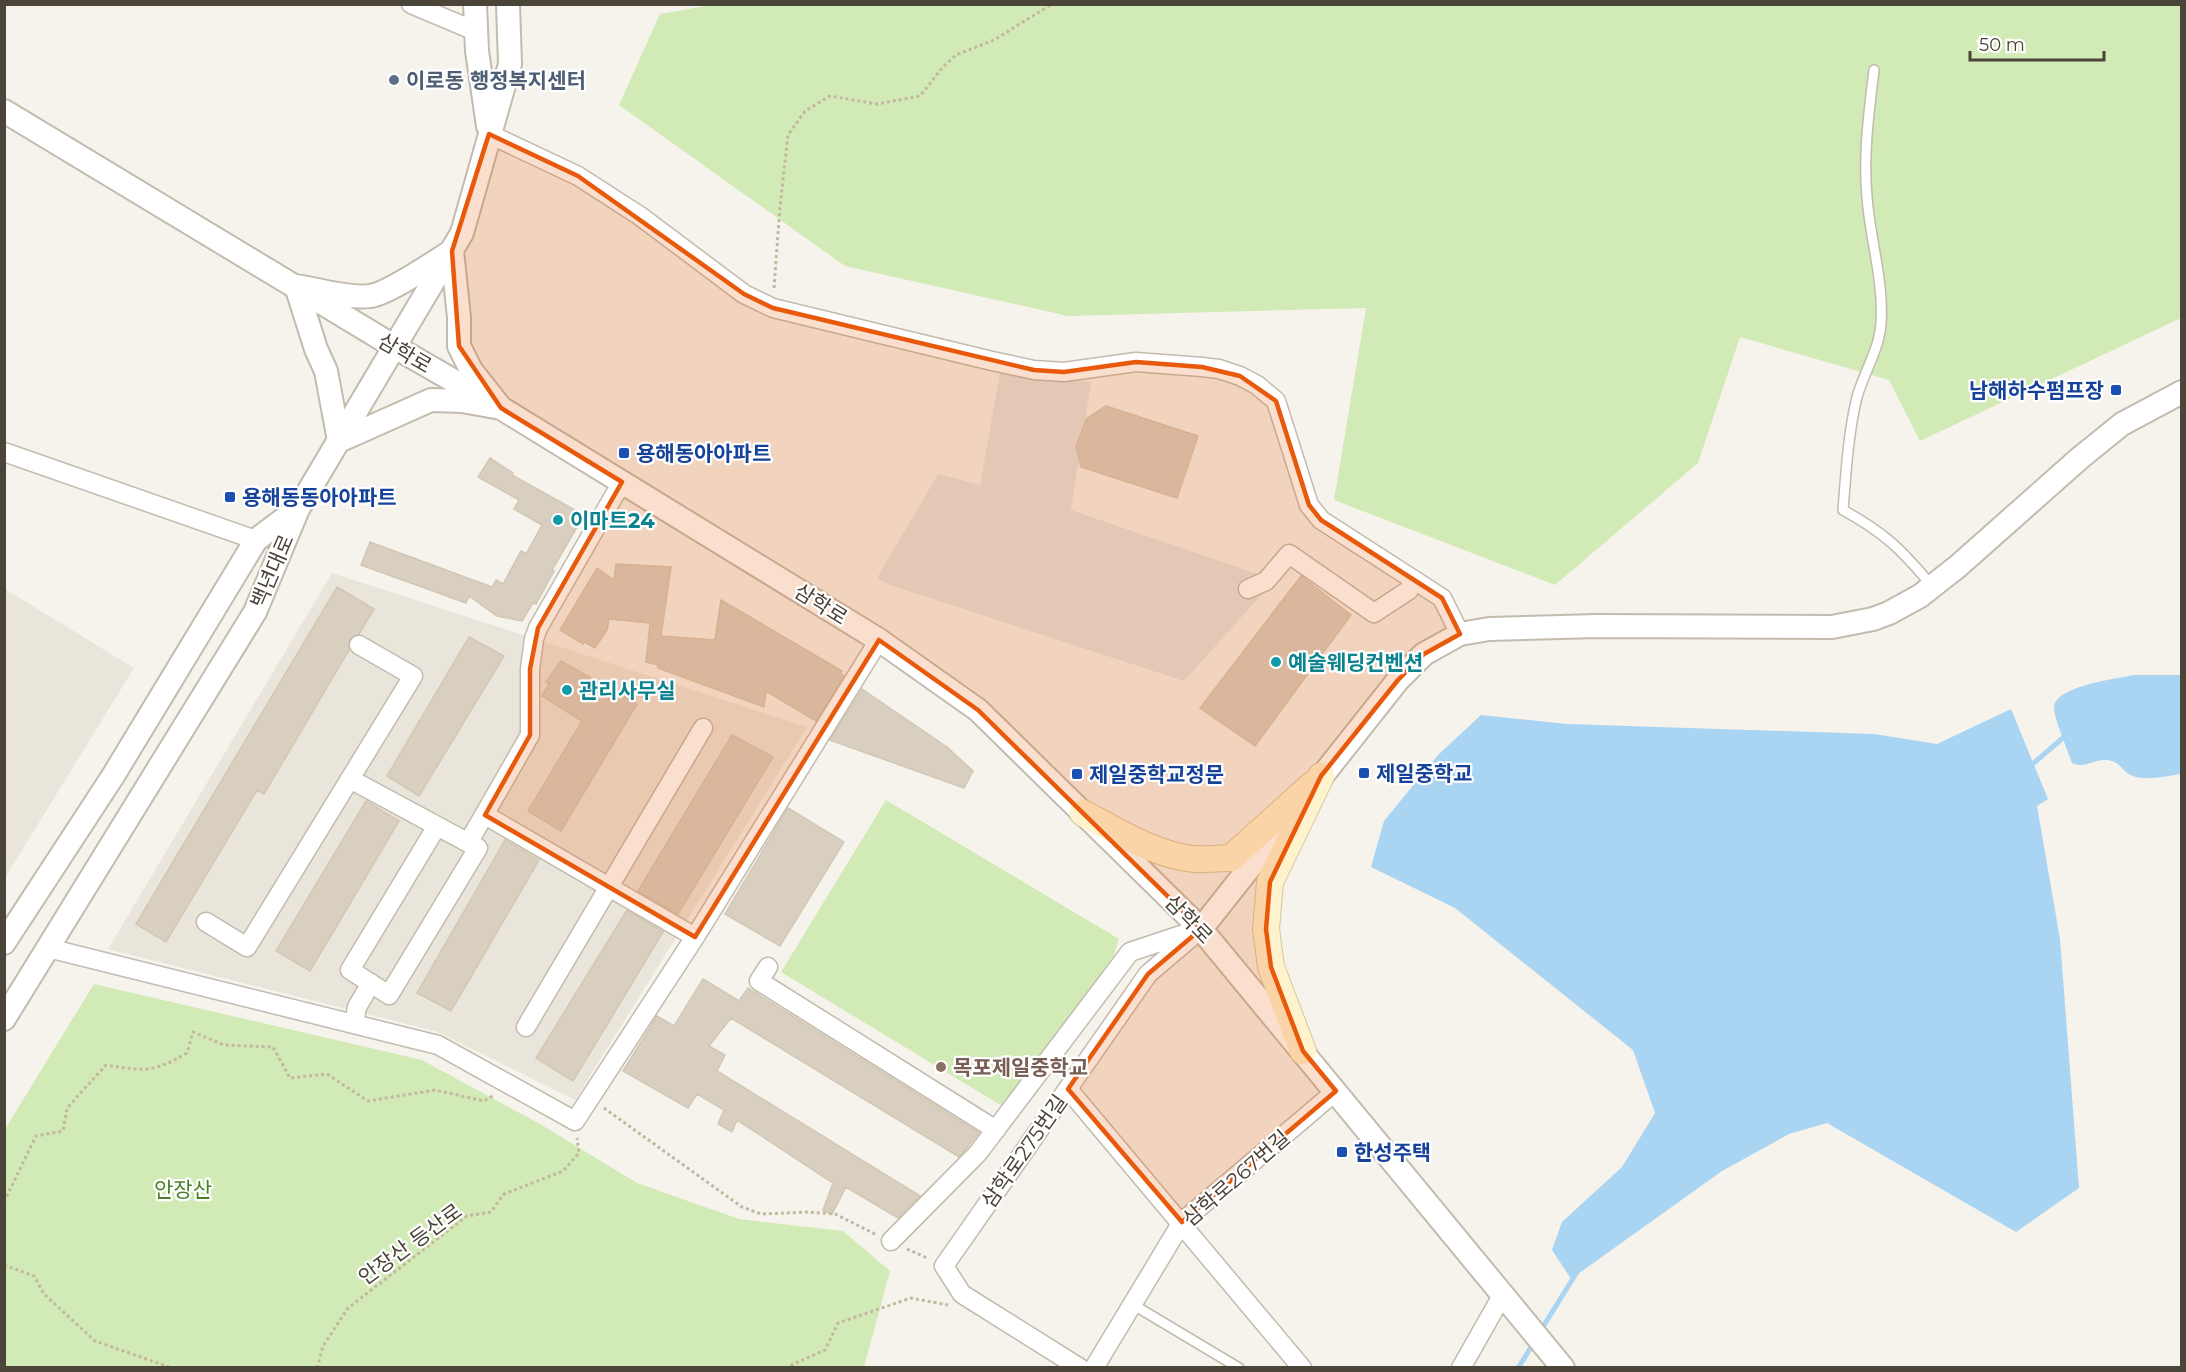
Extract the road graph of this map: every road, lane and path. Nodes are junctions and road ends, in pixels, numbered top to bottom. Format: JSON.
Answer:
{"nodes":[{"id":1,"x":411,"y":4,"type":"edge"},
{"id":2,"x":475,"y":4,"type":"edge"},
{"id":3,"x":508,"y":4,"type":"edge"},
{"id":4,"x":1052,"y":4,"type":"edge"},
{"id":5,"x":475,"y":31,"type":"junction"},
{"id":6,"x":1874,"y":70,"type":"dead end"},
{"id":7,"x":4,"y":111,"type":"edge"},
{"id":8,"x":489,"y":134,"type":"junction"},
{"id":9,"x":452,"y":251,"type":"junction"},
{"id":10,"x":296,"y":286,"type":"junction"},
{"id":11,"x":773,"y":308,"type":"junction"},
{"id":12,"x":395,"y":348,"type":"junction"},
{"id":13,"x":2181,"y":392,"type":"edge"},
{"id":14,"x":501,"y":408,"type":"junction"},
{"id":15,"x":339,"y":441,"type":"junction"},
{"id":16,"x":4,"y":452,"type":"edge"},
{"id":17,"x":622,"y":482,"type":"junction"},
{"id":18,"x":298,"y":509,"type":"junction"},
{"id":19,"x":256,"y":540,"type":"junction"},
{"id":20,"x":1413,"y":579,"type":"junction"},
{"id":21,"x":1932,"y":586,"type":"junction"},
{"id":22,"x":1248,"y":589,"type":"dead end"},
{"id":23,"x":1460,"y":634,"type":"junction"},
{"id":24,"x":879,"y":640,"type":"junction"},
{"id":25,"x":359,"y":645,"type":"dead end"},
{"id":26,"x":704,"y":728,"type":"dead end"},
{"id":27,"x":1321,"y":776,"type":"junction"},
{"id":28,"x":350,"y":779,"type":"junction"},
{"id":29,"x":1083,"y":813,"type":"junction"},
{"id":30,"x":485,"y":815,"type":"junction"},
{"id":31,"x":437,"y":826,"type":"junction"},
{"id":32,"x":468,"y":843,"type":"junction"},
{"id":33,"x":610,"y":888,"type":"junction"},
{"id":34,"x":206,"y":922,"type":"dead end"},
{"id":35,"x":1201,"y":929,"type":"junction"},
{"id":36,"x":695,"y":938,"type":"junction"},
{"id":37,"x":4,"y":943,"type":"edge"},
{"id":38,"x":48,"y":948,"type":"junction"},
{"id":39,"x":768,"y":967,"type":"dead end"},
{"id":40,"x":370,"y":983,"type":"junction"},
{"id":41,"x":4,"y":1019,"type":"edge"},
{"id":42,"x":354,"y":1024,"type":"junction"},
{"id":43,"x":526,"y":1028,"type":"dead end"},
{"id":44,"x":1303,"y":1051,"type":"junction"},
{"id":45,"x":503,"y":1081,"type":"junction"},
{"id":46,"x":1068,"y":1089,"type":"junction"},
{"id":47,"x":1336,"y":1091,"type":"junction"},
{"id":48,"x":590,"y":1098,"type":"junction"},
{"id":49,"x":575,"y":1121,"type":"junction"},
{"id":50,"x":996,"y":1130,"type":"junction"},
{"id":51,"x":4,"y":1202,"type":"edge"},
{"id":52,"x":1182,"y":1222,"type":"junction"},
{"id":53,"x":891,"y":1241,"type":"junction"},
{"id":54,"x":4,"y":1265,"type":"edge"},
{"id":55,"x":944,"y":1266,"type":"junction"},
{"id":56,"x":1496,"y":1286,"type":"junction"},
{"id":57,"x":962,"y":1294,"type":"junction"},
{"id":58,"x":1132,"y":1304,"type":"junction"},
{"id":59,"x":1561,"y":1365,"type":"edge"},
{"id":60,"x":172,"y":1368,"type":"edge"},
{"id":61,"x":317,"y":1368,"type":"edge"},
{"id":62,"x":784,"y":1368,"type":"edge"},
{"id":63,"x":1080,"y":1368,"type":"edge"},
{"id":64,"x":1094,"y":1368,"type":"edge"},
{"id":65,"x":1239,"y":1368,"type":"edge"},
{"id":66,"x":1302,"y":1368,"type":"edge"},
{"id":67,"x":1461,"y":1368,"type":"edge"}],
"edges":[{"from":1,"to":5,"type":"street"},
{"from":2,"to":5,"type":"street"},
{"from":3,"to":8,"type":"street"},
{"from":4,"to":11,"type":"path"},
{"from":5,"to":8,"type":"street"},
{"from":6,"to":21,"type":"lane"},
{"from":7,"to":10,"type":"street","name":"삼학로"},
{"from":8,"to":9,"type":"street"},
{"from":8,"to":11,"type":"street"},
{"from":9,"to":10,"type":"street"},
{"from":9,"to":12,"type":"street"},
{"from":9,"to":14,"type":"street"},
{"from":10,"to":12,"type":"street","name":"삼학로"},
{"from":10,"to":15,"type":"street"},
{"from":11,"to":20,"type":"street"},
{"from":12,"to":14,"type":"street","name":"삼학로"},
{"from":12,"to":15,"type":"street"},
{"from":13,"to":21,"type":"street"},
{"from":14,"to":15,"type":"street"},
{"from":14,"to":17,"type":"street","name":"삼학로"},
{"from":15,"to":18,"type":"street"},
{"from":16,"to":19,"type":"street"},
{"from":17,"to":24,"type":"street","name":"삼학로"},
{"from":17,"to":30,"type":"street"},
{"from":18,"to":19,"type":"street","name":"백년대로"},
{"from":18,"to":38,"type":"street","name":"백년대로"},
{"from":19,"to":37,"type":"street","name":"백년대로"},
{"from":20,"to":22,"type":"street"},
{"from":20,"to":23,"type":"street"},
{"from":21,"to":23,"type":"street"},
{"from":23,"to":27,"type":"street"},
{"from":24,"to":29,"type":"street","name":"삼학로"},
{"from":24,"to":36,"type":"street"},
{"from":25,"to":28,"type":"street"},
{"from":26,"to":33,"type":"street"},
{"from":27,"to":29,"type":"main road"},
{"from":27,"to":35,"type":"street"},
{"from":27,"to":44,"type":"main road"},
{"from":28,"to":31,"type":"street"},
{"from":28,"to":34,"type":"street"},
{"from":29,"to":35,"type":"street","name":"삼학로"},
{"from":30,"to":32,"type":"street"},
{"from":30,"to":33,"type":"street"},
{"from":31,"to":32,"type":"street"},
{"from":31,"to":40,"type":"street"},
{"from":32,"to":40,"type":"street"},
{"from":33,"to":36,"type":"street"},
{"from":33,"to":43,"type":"street"},
{"from":35,"to":44,"type":"street","name":"삼학로"},
{"from":35,"to":46,"type":"street","name":"삼학로275번길"},
{"from":35,"to":50,"type":"street"},
{"from":36,"to":48,"type":"street"},
{"from":38,"to":41,"type":"street","name":"백년대로"},
{"from":38,"to":42,"type":"street"},
{"from":39,"to":50,"type":"street"},
{"from":40,"to":42,"type":"street"},
{"from":42,"to":45,"type":"street"},
{"from":44,"to":47,"type":"street","name":"삼학로"},
{"from":45,"to":49,"type":"street"},
{"from":45,"to":51,"type":"path"},
{"from":46,"to":52,"type":"street"},
{"from":46,"to":55,"type":"street","name":"삼학로275번길"},
{"from":47,"to":52,"type":"street","name":"삼학로267번길"},
{"from":47,"to":56,"type":"street","name":"삼학로"},
{"from":48,"to":49,"type":"street"},
{"from":48,"to":53,"type":"path"},
{"from":49,"to":61,"type":"path","name":"안장산 등산로"},
{"from":50,"to":53,"type":"street"},
{"from":52,"to":58,"type":"street","name":"삼학로267번길"},
{"from":52,"to":66,"type":"street"},
{"from":53,"to":55,"type":"path"},
{"from":54,"to":60,"type":"path"},
{"from":55,"to":57,"type":"street"},
{"from":56,"to":59,"type":"street","name":"삼학로"},
{"from":56,"to":67,"type":"street"},
{"from":57,"to":62,"type":"path"},
{"from":57,"to":63,"type":"street"},
{"from":58,"to":64,"type":"street","name":"삼학로267번길"},
{"from":58,"to":65,"type":"lane"}]}
